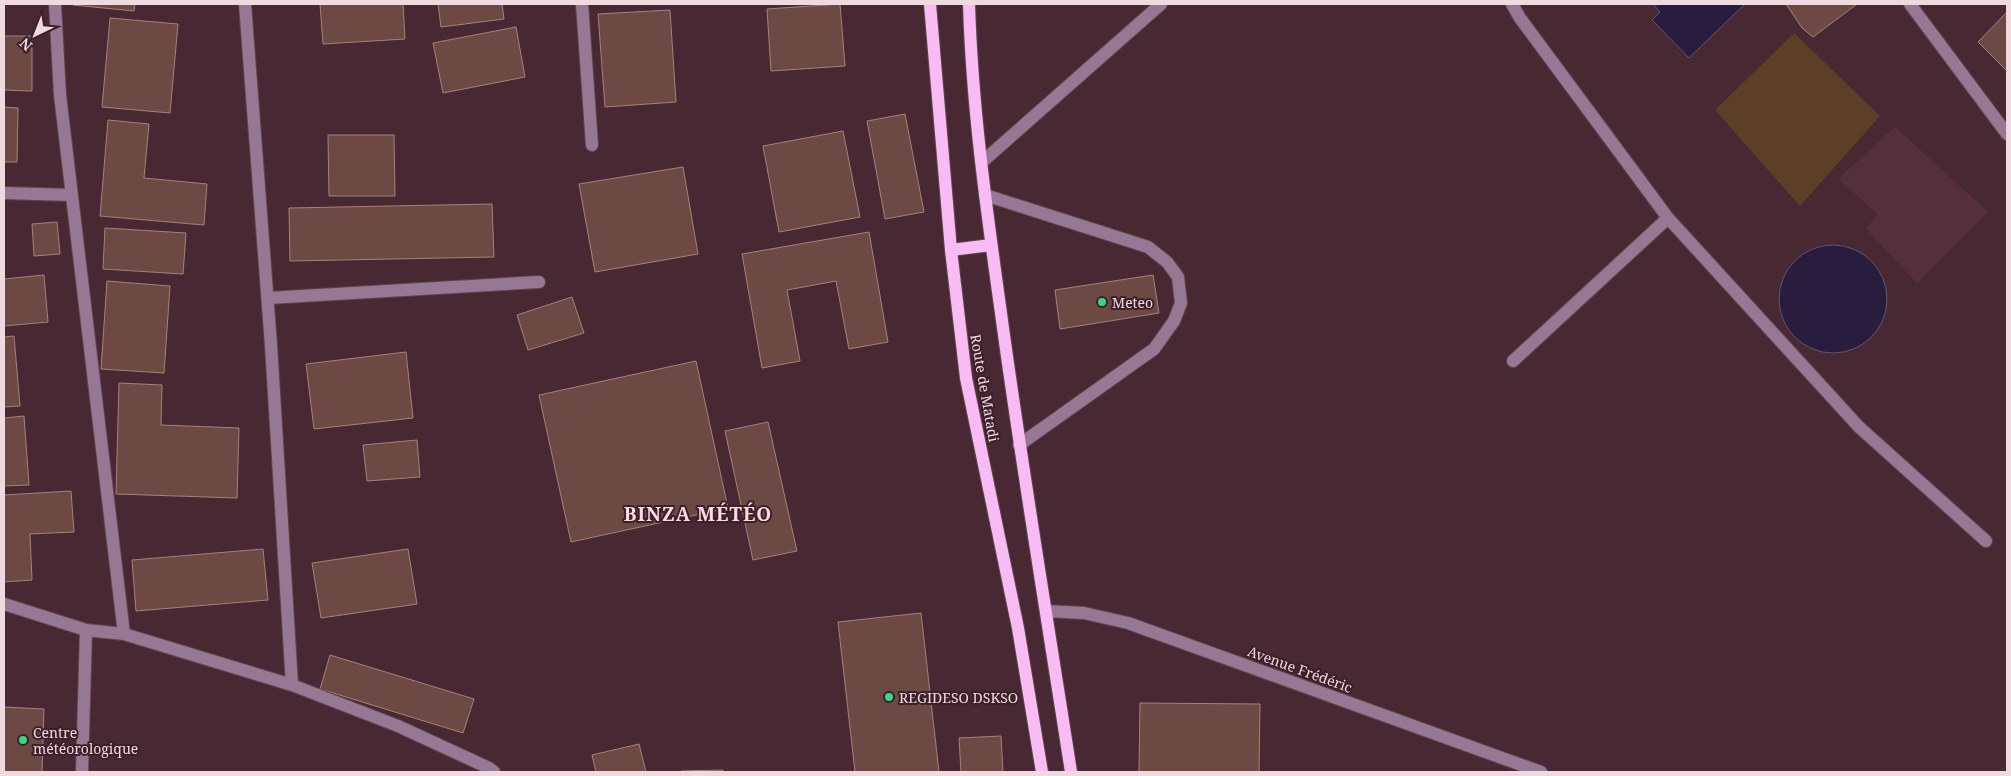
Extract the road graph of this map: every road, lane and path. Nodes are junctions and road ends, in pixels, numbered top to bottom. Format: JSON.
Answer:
{"nodes":[{"id":1,"x":55,"y":4,"type":"edge"},
{"id":2,"x":245,"y":4,"type":"edge"},
{"id":3,"x":582,"y":4,"type":"edge"},
{"id":4,"x":930,"y":4,"type":"edge"},
{"id":5,"x":969,"y":4,"type":"edge"},
{"id":6,"x":1161,"y":4,"type":"edge"},
{"id":7,"x":1512,"y":4,"type":"edge"},
{"id":8,"x":1910,"y":4,"type":"edge"},
{"id":9,"x":2007,"y":134,"type":"edge"},
{"id":10,"x":592,"y":145,"type":"dead end"},
{"id":11,"x":982,"y":162,"type":"junction"},
{"id":12,"x":4,"y":193,"type":"edge"},
{"id":13,"x":72,"y":195,"type":"junction"},
{"id":14,"x":986,"y":195,"type":"junction"},
{"id":15,"x":1668,"y":218,"type":"junction"},
{"id":16,"x":991,"y":245,"type":"junction"},
{"id":17,"x":951,"y":250,"type":"junction"},
{"id":18,"x":539,"y":282,"type":"dead end"},
{"id":19,"x":268,"y":298,"type":"junction"},
{"id":20,"x":1513,"y":361,"type":"dead end"},
{"id":21,"x":1019,"y":446,"type":"junction"},
{"id":22,"x":1986,"y":541,"type":"dead end"},
{"id":23,"x":4,"y":604,"type":"edge"},
{"id":24,"x":1046,"y":611,"type":"junction"},
{"id":25,"x":86,"y":630,"type":"junction"},
{"id":26,"x":124,"y":634,"type":"junction"},
{"id":27,"x":292,"y":685,"type":"junction"},
{"id":28,"x":82,"y":772,"type":"edge"},
{"id":29,"x":494,"y":772,"type":"edge"},
{"id":30,"x":1042,"y":772,"type":"edge"},
{"id":31,"x":1071,"y":772,"type":"edge"},
{"id":32,"x":1541,"y":772,"type":"edge"}],
"edges":[{"from":1,"to":13,"type":"street"},
{"from":2,"to":19,"type":"street"},
{"from":3,"to":10,"type":"street"},
{"from":4,"to":17,"type":"main road","name":"Route de Matadi"},
{"from":5,"to":11,"type":"main road","name":"Route de Matadi"},
{"from":6,"to":11,"type":"street"},
{"from":7,"to":15,"type":"street"},
{"from":8,"to":9,"type":"street"},
{"from":11,"to":14,"type":"main road","name":"Route de Matadi"},
{"from":12,"to":13,"type":"street"},
{"from":13,"to":26,"type":"street"},
{"from":14,"to":16,"type":"main road","name":"Route de Matadi"},
{"from":14,"to":21,"type":"street"},
{"from":15,"to":20,"type":"street"},
{"from":15,"to":22,"type":"street"},
{"from":16,"to":17,"type":"main road"},
{"from":16,"to":21,"type":"main road","name":"Route de Matadi"},
{"from":17,"to":30,"type":"main road","name":"Route de Matadi"},
{"from":18,"to":19,"type":"street"},
{"from":19,"to":27,"type":"street"},
{"from":21,"to":24,"type":"main road","name":"Route de Matadi"},
{"from":23,"to":25,"type":"street"},
{"from":24,"to":31,"type":"main road","name":"Route de Matadi"},
{"from":24,"to":32,"type":"street","name":"Avenue Frédéric"},
{"from":25,"to":26,"type":"street"},
{"from":25,"to":28,"type":"street"},
{"from":26,"to":27,"type":"street"},
{"from":27,"to":29,"type":"street"}]}
